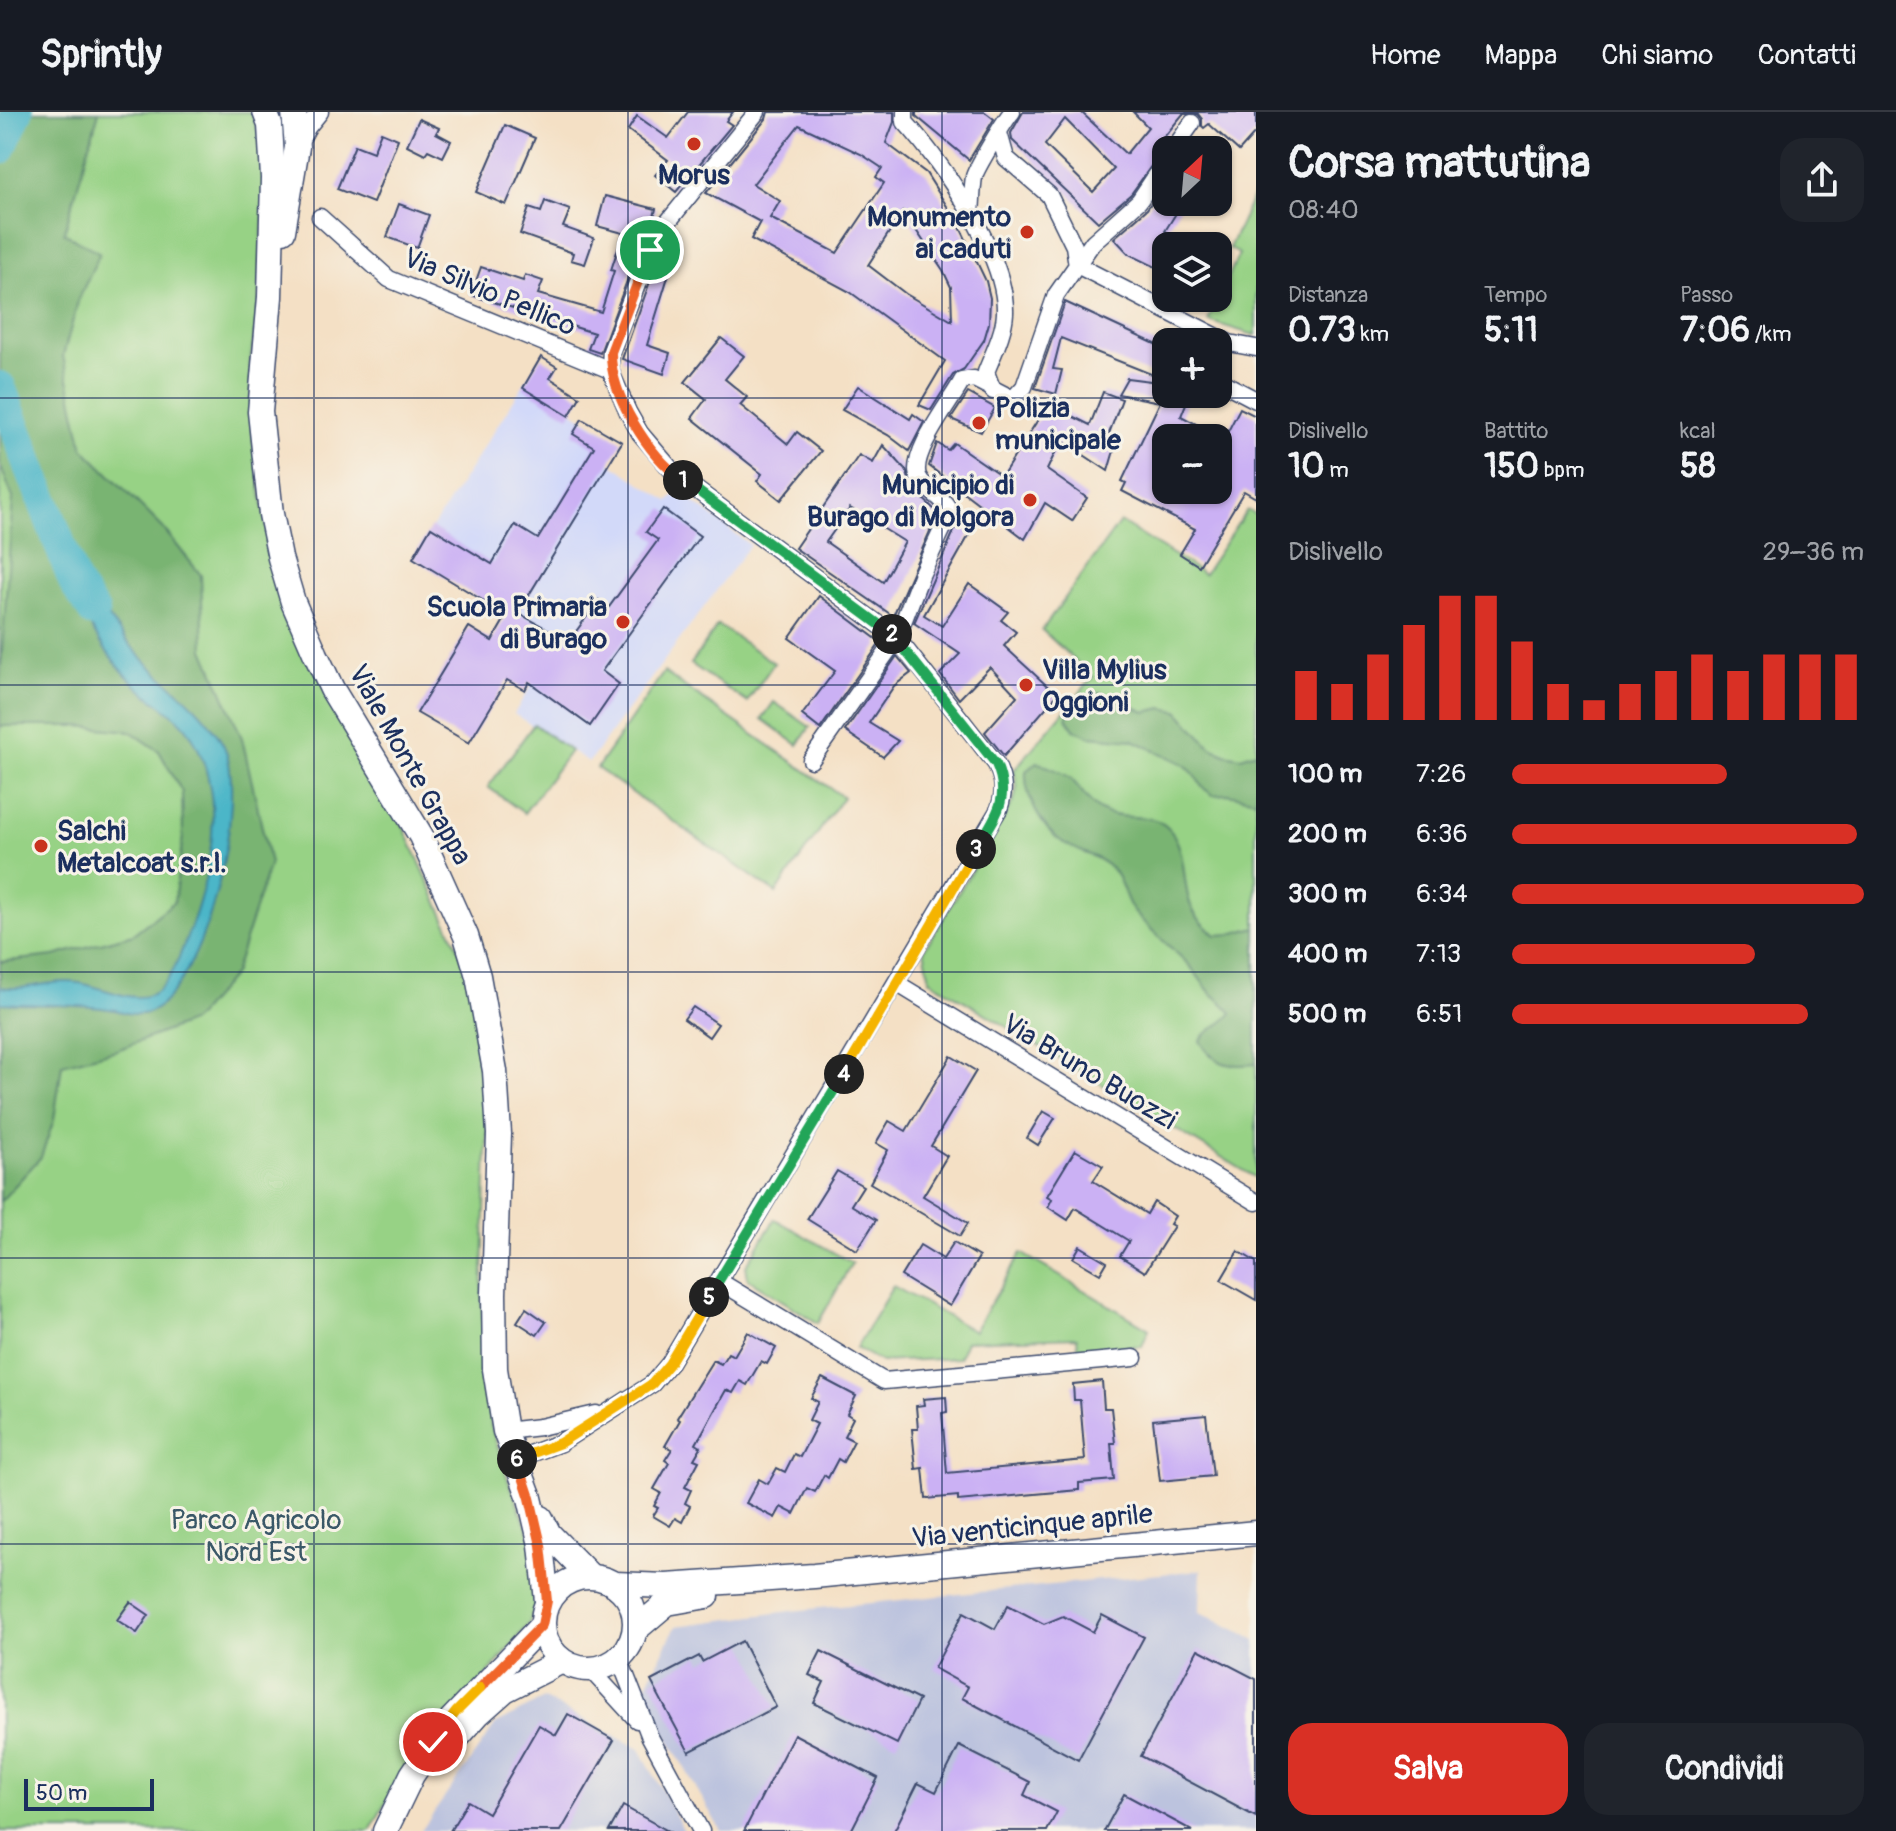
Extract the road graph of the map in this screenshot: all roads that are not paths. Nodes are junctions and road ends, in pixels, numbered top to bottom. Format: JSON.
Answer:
{"nodes":[{"id":1,"x":294,"y":112,"type":"edge"},
{"id":2,"x":320,"y":112,"type":"edge"},
{"id":3,"x":757,"y":112,"type":"edge"},
{"id":4,"x":270,"y":116,"type":"edge"},
{"id":5,"x":905,"y":117,"type":"edge"},
{"id":6,"x":1003,"y":119,"type":"edge"},
{"id":7,"x":1192,"y":123,"type":"dead end"},
{"id":8,"x":1183,"y":136,"type":"edge"},
{"id":9,"x":297,"y":147,"type":"junction"},
{"id":10,"x":1152,"y":182,"type":"edge"},
{"id":11,"x":971,"y":216,"type":"junction"},
{"id":12,"x":320,"y":217,"type":"dead end"},
{"id":13,"x":1077,"y":265,"type":"junction"},
{"id":14,"x":270,"y":297,"type":"junction"},
{"id":15,"x":1256,"y":348,"type":"edge"},
{"id":16,"x":610,"y":370,"type":"junction"},
{"id":17,"x":1232,"y":387,"type":"edge"},
{"id":18,"x":993,"y":391,"type":"junction"},
{"id":19,"x":1256,"y":400,"type":"edge"},
{"id":20,"x":897,"y":638,"type":"junction"},
{"id":21,"x":811,"y":760,"type":"dead end"},
{"id":22,"x":898,"y":984,"type":"junction"},
{"id":23,"x":1256,"y":1202,"type":"edge"},
{"id":24,"x":719,"y":1281,"type":"junction"},
{"id":25,"x":1134,"y":1358,"type":"dead end"},
{"id":26,"x":610,"y":1410,"type":"junction"},
{"id":27,"x":505,"y":1431,"type":"junction"},
{"id":28,"x":516,"y":1459,"type":"junction"},
{"id":29,"x":530,"y":1498,"type":"junction"},
{"id":30,"x":1256,"y":1533,"type":"edge"},
{"id":31,"x":590,"y":1576,"type":"junction"},
{"id":32,"x":814,"y":1576,"type":"junction"},
{"id":33,"x":615,"y":1584,"type":"junction"},
{"id":34,"x":545,"y":1613,"type":"junction"},
{"id":35,"x":635,"y":1630,"type":"junction"},
{"id":36,"x":619,"y":1658,"type":"junction"},
{"id":37,"x":562,"y":1661,"type":"junction"},
{"id":38,"x":590,"y":1669,"type":"junction"},
{"id":39,"x":650,"y":1737,"type":"junction"},
{"id":40,"x":386,"y":1829,"type":"edge"},
{"id":41,"x":701,"y":1831,"type":"edge"}],
"edges":[{"from":1,"to":9,"type":"street"},
{"from":2,"to":9,"type":"street"},
{"from":3,"to":16,"type":"street"},
{"from":4,"to":14,"type":"street"},
{"from":5,"to":11,"type":"street"},
{"from":6,"to":11,"type":"street"},
{"from":6,"to":13,"type":"street"},
{"from":7,"to":8,"type":"street"},
{"from":9,"to":14,"type":"street"},
{"from":10,"to":13,"type":"street"},
{"from":11,"to":18,"type":"street"},
{"from":12,"to":16,"type":"street","name":"Via Silvio Pellico"},
{"from":13,"to":15,"type":"street"},
{"from":13,"to":18,"type":"street"},
{"from":14,"to":27,"type":"street","name":"Viale Monte Grappa"},
{"from":16,"to":20,"type":"street"},
{"from":17,"to":19,"type":"street"},
{"from":18,"to":20,"type":"street"},
{"from":20,"to":21,"type":"street"},
{"from":20,"to":22,"type":"street"},
{"from":22,"to":23,"type":"street","name":"Via Bruno Buozzi"},
{"from":22,"to":24,"type":"street"},
{"from":24,"to":25,"type":"street"},
{"from":24,"to":26,"type":"street"},
{"from":26,"to":27,"type":"street"},
{"from":26,"to":28,"type":"street"},
{"from":27,"to":28,"type":"street","name":"Viale Monte Grappa"},
{"from":28,"to":29,"type":"street","name":"Viale Monte Grappa"},
{"from":29,"to":31,"type":"street","name":"Viale Monte Grappa"},
{"from":29,"to":34,"type":"street","name":"Viale Monte Grappa"},
{"from":30,"to":32,"type":"street","name":"Via venticinque aprile"},
{"from":31,"to":33,"type":"street"},
{"from":31,"to":34,"type":"street"},
{"from":32,"to":33,"type":"street","name":"Via venticinque aprile"},
{"from":32,"to":35,"type":"street","name":"Via venticinque aprile"},
{"from":33,"to":35,"type":"street"},
{"from":34,"to":37,"type":"street"},
{"from":34,"to":40,"type":"street"},
{"from":35,"to":36,"type":"street"},
{"from":36,"to":38,"type":"street"},
{"from":36,"to":39,"type":"street"},
{"from":37,"to":38,"type":"street"},
{"from":37,"to":40,"type":"street"},
{"from":38,"to":39,"type":"street"},
{"from":39,"to":41,"type":"street"}]}
